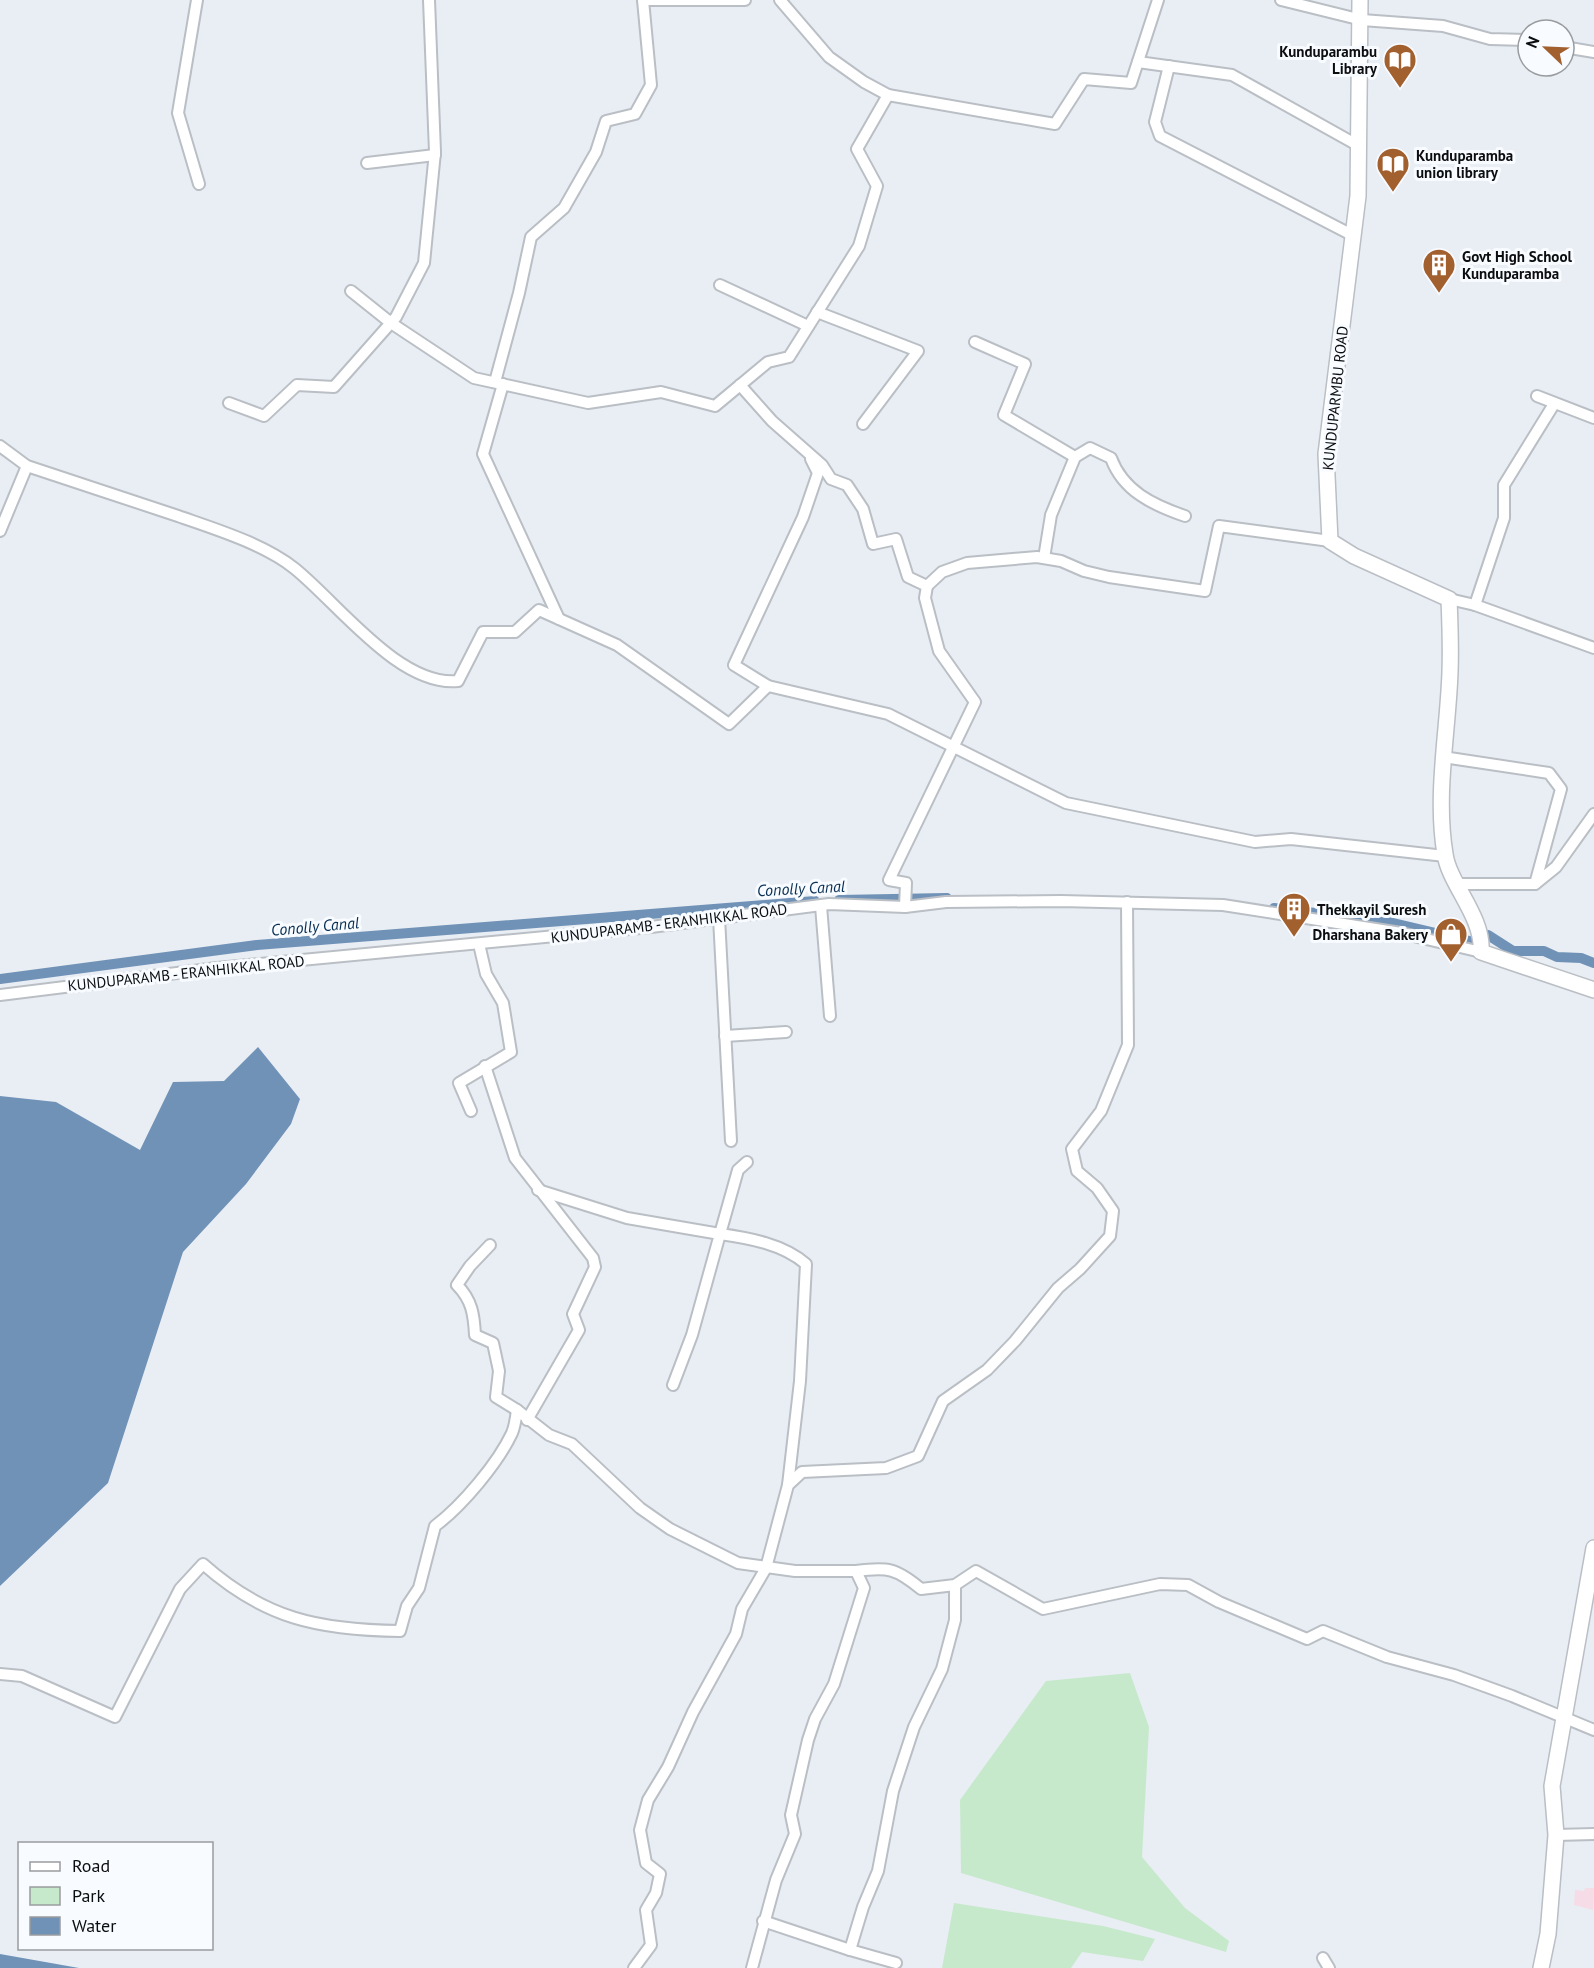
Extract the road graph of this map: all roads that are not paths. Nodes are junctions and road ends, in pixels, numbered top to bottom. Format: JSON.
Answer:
{"nodes":[{"id":1,"x":197,"y":0,"type":"edge"},
{"id":2,"x":429,"y":0,"type":"edge"},
{"id":3,"x":643,"y":0,"type":"edge"},
{"id":4,"x":745,"y":0,"type":"edge"},
{"id":5,"x":780,"y":0,"type":"edge"},
{"id":6,"x":1158,"y":0,"type":"edge"},
{"id":7,"x":1281,"y":0,"type":"edge"},
{"id":8,"x":1360,"y":0,"type":"edge"},
{"id":9,"x":1362,"y":20,"type":"junction"},
{"id":10,"x":1516,"y":40,"type":"edge"},
{"id":11,"x":1576,"y":49,"type":"edge"},
{"id":12,"x":1594,"y":52,"type":"edge"},
{"id":13,"x":1138,"y":62,"type":"junction"},
{"id":14,"x":1168,"y":66,"type":"junction"},
{"id":15,"x":888,"y":95,"type":"junction"},
{"id":16,"x":1359,"y":146,"type":"junction"},
{"id":17,"x":435,"y":155,"type":"junction"},
{"id":18,"x":366,"y":163,"type":"dead end"},
{"id":19,"x":199,"y":184,"type":"dead end"},
{"id":20,"x":1352,"y":235,"type":"junction"},
{"id":21,"x":720,"y":285,"type":"dead end"},
{"id":22,"x":351,"y":291,"type":"dead end"},
{"id":23,"x":817,"y":312,"type":"junction"},
{"id":24,"x":391,"y":323,"type":"junction"},
{"id":25,"x":808,"y":326,"type":"junction"},
{"id":26,"x":975,"y":342,"type":"dead end"},
{"id":27,"x":499,"y":383,"type":"junction"},
{"id":28,"x":740,"y":385,"type":"junction"},
{"id":29,"x":1537,"y":396,"type":"dead end"},
{"id":30,"x":229,"y":403,"type":"dead end"},
{"id":31,"x":1554,"y":404,"type":"junction"},
{"id":32,"x":1594,"y":418,"type":"edge"},
{"id":33,"x":863,"y":423,"type":"dead end"},
{"id":34,"x":0,"y":446,"type":"edge"},
{"id":35,"x":810,"y":456,"type":"junction"},
{"id":36,"x":1075,"y":457,"type":"junction"},
{"id":37,"x":27,"y":466,"type":"junction"},
{"id":38,"x":1185,"y":516,"type":"dead end"},
{"id":39,"x":0,"y":531,"type":"edge"},
{"id":40,"x":1330,"y":541,"type":"junction"},
{"id":41,"x":1044,"y":558,"type":"junction"},
{"id":42,"x":927,"y":586,"type":"junction"},
{"id":43,"x":1449,"y":598,"type":"junction"},
{"id":44,"x":1475,"y":605,"type":"junction"},
{"id":45,"x":559,"y":619,"type":"junction"},
{"id":46,"x":1594,"y":648,"type":"edge"},
{"id":47,"x":768,"y":686,"type":"junction"},
{"id":48,"x":953,"y":744,"type":"junction"},
{"id":49,"x":1443,"y":757,"type":"junction"},
{"id":50,"x":1594,"y":814,"type":"edge"},
{"id":51,"x":1445,"y":856,"type":"junction"},
{"id":52,"x":1458,"y":884,"type":"junction"},
{"id":53,"x":1535,"y":884,"type":"junction"},
{"id":54,"x":1127,"y":902,"type":"junction"},
{"id":55,"x":821,"y":906,"type":"junction"},
{"id":56,"x":905,"y":906,"type":"junction"},
{"id":57,"x":719,"y":918,"type":"junction"},
{"id":58,"x":1480,"y":942,"type":"junction"},
{"id":59,"x":479,"y":944,"type":"junction"},
{"id":60,"x":1594,"y":990,"type":"edge"},
{"id":61,"x":0,"y":995,"type":"edge"},
{"id":62,"x":830,"y":1016,"type":"dead end"},
{"id":63,"x":786,"y":1032,"type":"dead end"},
{"id":64,"x":725,"y":1036,"type":"junction"},
{"id":65,"x":485,"y":1066,"type":"junction"},
{"id":66,"x":471,"y":1111,"type":"dead end"},
{"id":67,"x":731,"y":1141,"type":"dead end"},
{"id":68,"x":747,"y":1162,"type":"dead end"},
{"id":69,"x":538,"y":1190,"type":"junction"},
{"id":70,"x":720,"y":1234,"type":"junction"},
{"id":71,"x":490,"y":1245,"type":"dead end"},
{"id":72,"x":673,"y":1385,"type":"dead end"},
{"id":73,"x":517,"y":1410,"type":"junction"},
{"id":74,"x":527,"y":1420,"type":"junction"},
{"id":75,"x":788,"y":1485,"type":"junction"},
{"id":76,"x":1594,"y":1548,"type":"edge"},
{"id":77,"x":766,"y":1568,"type":"junction"},
{"id":78,"x":856,"y":1571,"type":"junction"},
{"id":79,"x":955,"y":1585,"type":"junction"},
{"id":80,"x":0,"y":1674,"type":"edge"},
{"id":81,"x":1564,"y":1720,"type":"junction"},
{"id":82,"x":1594,"y":1730,"type":"edge"},
{"id":83,"x":1594,"y":1834,"type":"edge"},
{"id":84,"x":1556,"y":1835,"type":"junction"},
{"id":85,"x":763,"y":1921,"type":"junction"},
{"id":86,"x":850,"y":1950,"type":"junction"},
{"id":87,"x":875,"y":1963,"type":"edge"},
{"id":88,"x":896,"y":1963,"type":"dead end"},
{"id":89,"x":634,"y":1968,"type":"edge"},
{"id":90,"x":752,"y":1968,"type":"edge"},
{"id":91,"x":1541,"y":1968,"type":"edge"}],
"edges":[{"from":1,"to":19,"type":"street"},
{"from":2,"to":17,"type":"street"},
{"from":3,"to":4,"type":"street"},
{"from":3,"to":27,"type":"street"},
{"from":5,"to":15,"type":"street"},
{"from":6,"to":13,"type":"street"},
{"from":7,"to":9,"type":"street"},
{"from":8,"to":9,"type":"main road","name":"KUNDUPARMBU ROAD"},
{"from":9,"to":10,"type":"street"},
{"from":9,"to":16,"type":"main road","name":"KUNDUPARMBU ROAD"},
{"from":11,"to":12,"type":"street"},
{"from":13,"to":14,"type":"street"},
{"from":13,"to":15,"type":"street"},
{"from":14,"to":16,"type":"street"},
{"from":14,"to":20,"type":"street"},
{"from":15,"to":23,"type":"street"},
{"from":16,"to":20,"type":"main road","name":"KUNDUPARMBU ROAD"},
{"from":17,"to":18,"type":"street"},
{"from":17,"to":24,"type":"street"},
{"from":20,"to":40,"type":"main road","name":"KUNDUPARMBU ROAD"},
{"from":21,"to":25,"type":"street"},
{"from":22,"to":24,"type":"street"},
{"from":23,"to":25,"type":"street"},
{"from":23,"to":33,"type":"street"},
{"from":24,"to":27,"type":"street"},
{"from":24,"to":30,"type":"street"},
{"from":25,"to":28,"type":"street"},
{"from":26,"to":36,"type":"street"},
{"from":27,"to":28,"type":"street"},
{"from":27,"to":45,"type":"street"},
{"from":28,"to":35,"type":"street"},
{"from":29,"to":31,"type":"street"},
{"from":31,"to":32,"type":"street"},
{"from":31,"to":44,"type":"street"},
{"from":34,"to":37,"type":"street"},
{"from":35,"to":42,"type":"street"},
{"from":35,"to":47,"type":"street"},
{"from":36,"to":38,"type":"street"},
{"from":36,"to":41,"type":"street"},
{"from":37,"to":39,"type":"street"},
{"from":37,"to":45,"type":"street"},
{"from":40,"to":41,"type":"street"},
{"from":40,"to":43,"type":"main road"},
{"from":41,"to":42,"type":"street"},
{"from":42,"to":48,"type":"street"},
{"from":43,"to":44,"type":"street"},
{"from":43,"to":49,"type":"main road"},
{"from":44,"to":46,"type":"street"},
{"from":45,"to":47,"type":"street"},
{"from":47,"to":48,"type":"street"},
{"from":48,"to":51,"type":"street"},
{"from":48,"to":56,"type":"street"},
{"from":49,"to":51,"type":"main road"},
{"from":49,"to":53,"type":"street"},
{"from":50,"to":53,"type":"street"},
{"from":51,"to":52,"type":"main road"},
{"from":52,"to":53,"type":"street"},
{"from":52,"to":58,"type":"main road"},
{"from":54,"to":56,"type":"street","name":"KUNDUPARAMB - ERANHIKKAL ROAD"},
{"from":54,"to":58,"type":"street","name":"KUNDUPARAMB - ERANHIKKAL ROAD"},
{"from":54,"to":75,"type":"street"},
{"from":55,"to":56,"type":"street","name":"KUNDUPARAMB - ERANHIKKAL ROAD"},
{"from":55,"to":57,"type":"street","name":"KUNDUPARAMB - ERANHIKKAL ROAD"},
{"from":55,"to":62,"type":"street"},
{"from":57,"to":59,"type":"street","name":"KUNDUPARAMB - ERANHIKKAL ROAD"},
{"from":57,"to":64,"type":"street"},
{"from":58,"to":60,"type":"main road"},
{"from":59,"to":61,"type":"street","name":"KUNDUPARAMB - ERANHIKKAL ROAD"},
{"from":59,"to":65,"type":"street"},
{"from":63,"to":64,"type":"street"},
{"from":64,"to":67,"type":"street"},
{"from":65,"to":66,"type":"street"},
{"from":65,"to":69,"type":"street"},
{"from":68,"to":70,"type":"street"},
{"from":69,"to":70,"type":"street"},
{"from":69,"to":74,"type":"street"},
{"from":70,"to":72,"type":"street"},
{"from":70,"to":75,"type":"street"},
{"from":71,"to":73,"type":"street"},
{"from":73,"to":74,"type":"street"},
{"from":73,"to":80,"type":"street"},
{"from":74,"to":77,"type":"street"},
{"from":75,"to":77,"type":"street"},
{"from":76,"to":81,"type":"main road"},
{"from":77,"to":78,"type":"street"},
{"from":77,"to":89,"type":"street"},
{"from":78,"to":79,"type":"street"},
{"from":78,"to":85,"type":"street"},
{"from":79,"to":81,"type":"street"},
{"from":79,"to":86,"type":"street"},
{"from":81,"to":82,"type":"street"},
{"from":81,"to":84,"type":"main road"},
{"from":83,"to":84,"type":"street"},
{"from":84,"to":91,"type":"main road"},
{"from":85,"to":86,"type":"street"},
{"from":85,"to":90,"type":"street"},
{"from":86,"to":87,"type":"street"},
{"from":87,"to":88,"type":"street"}]}
